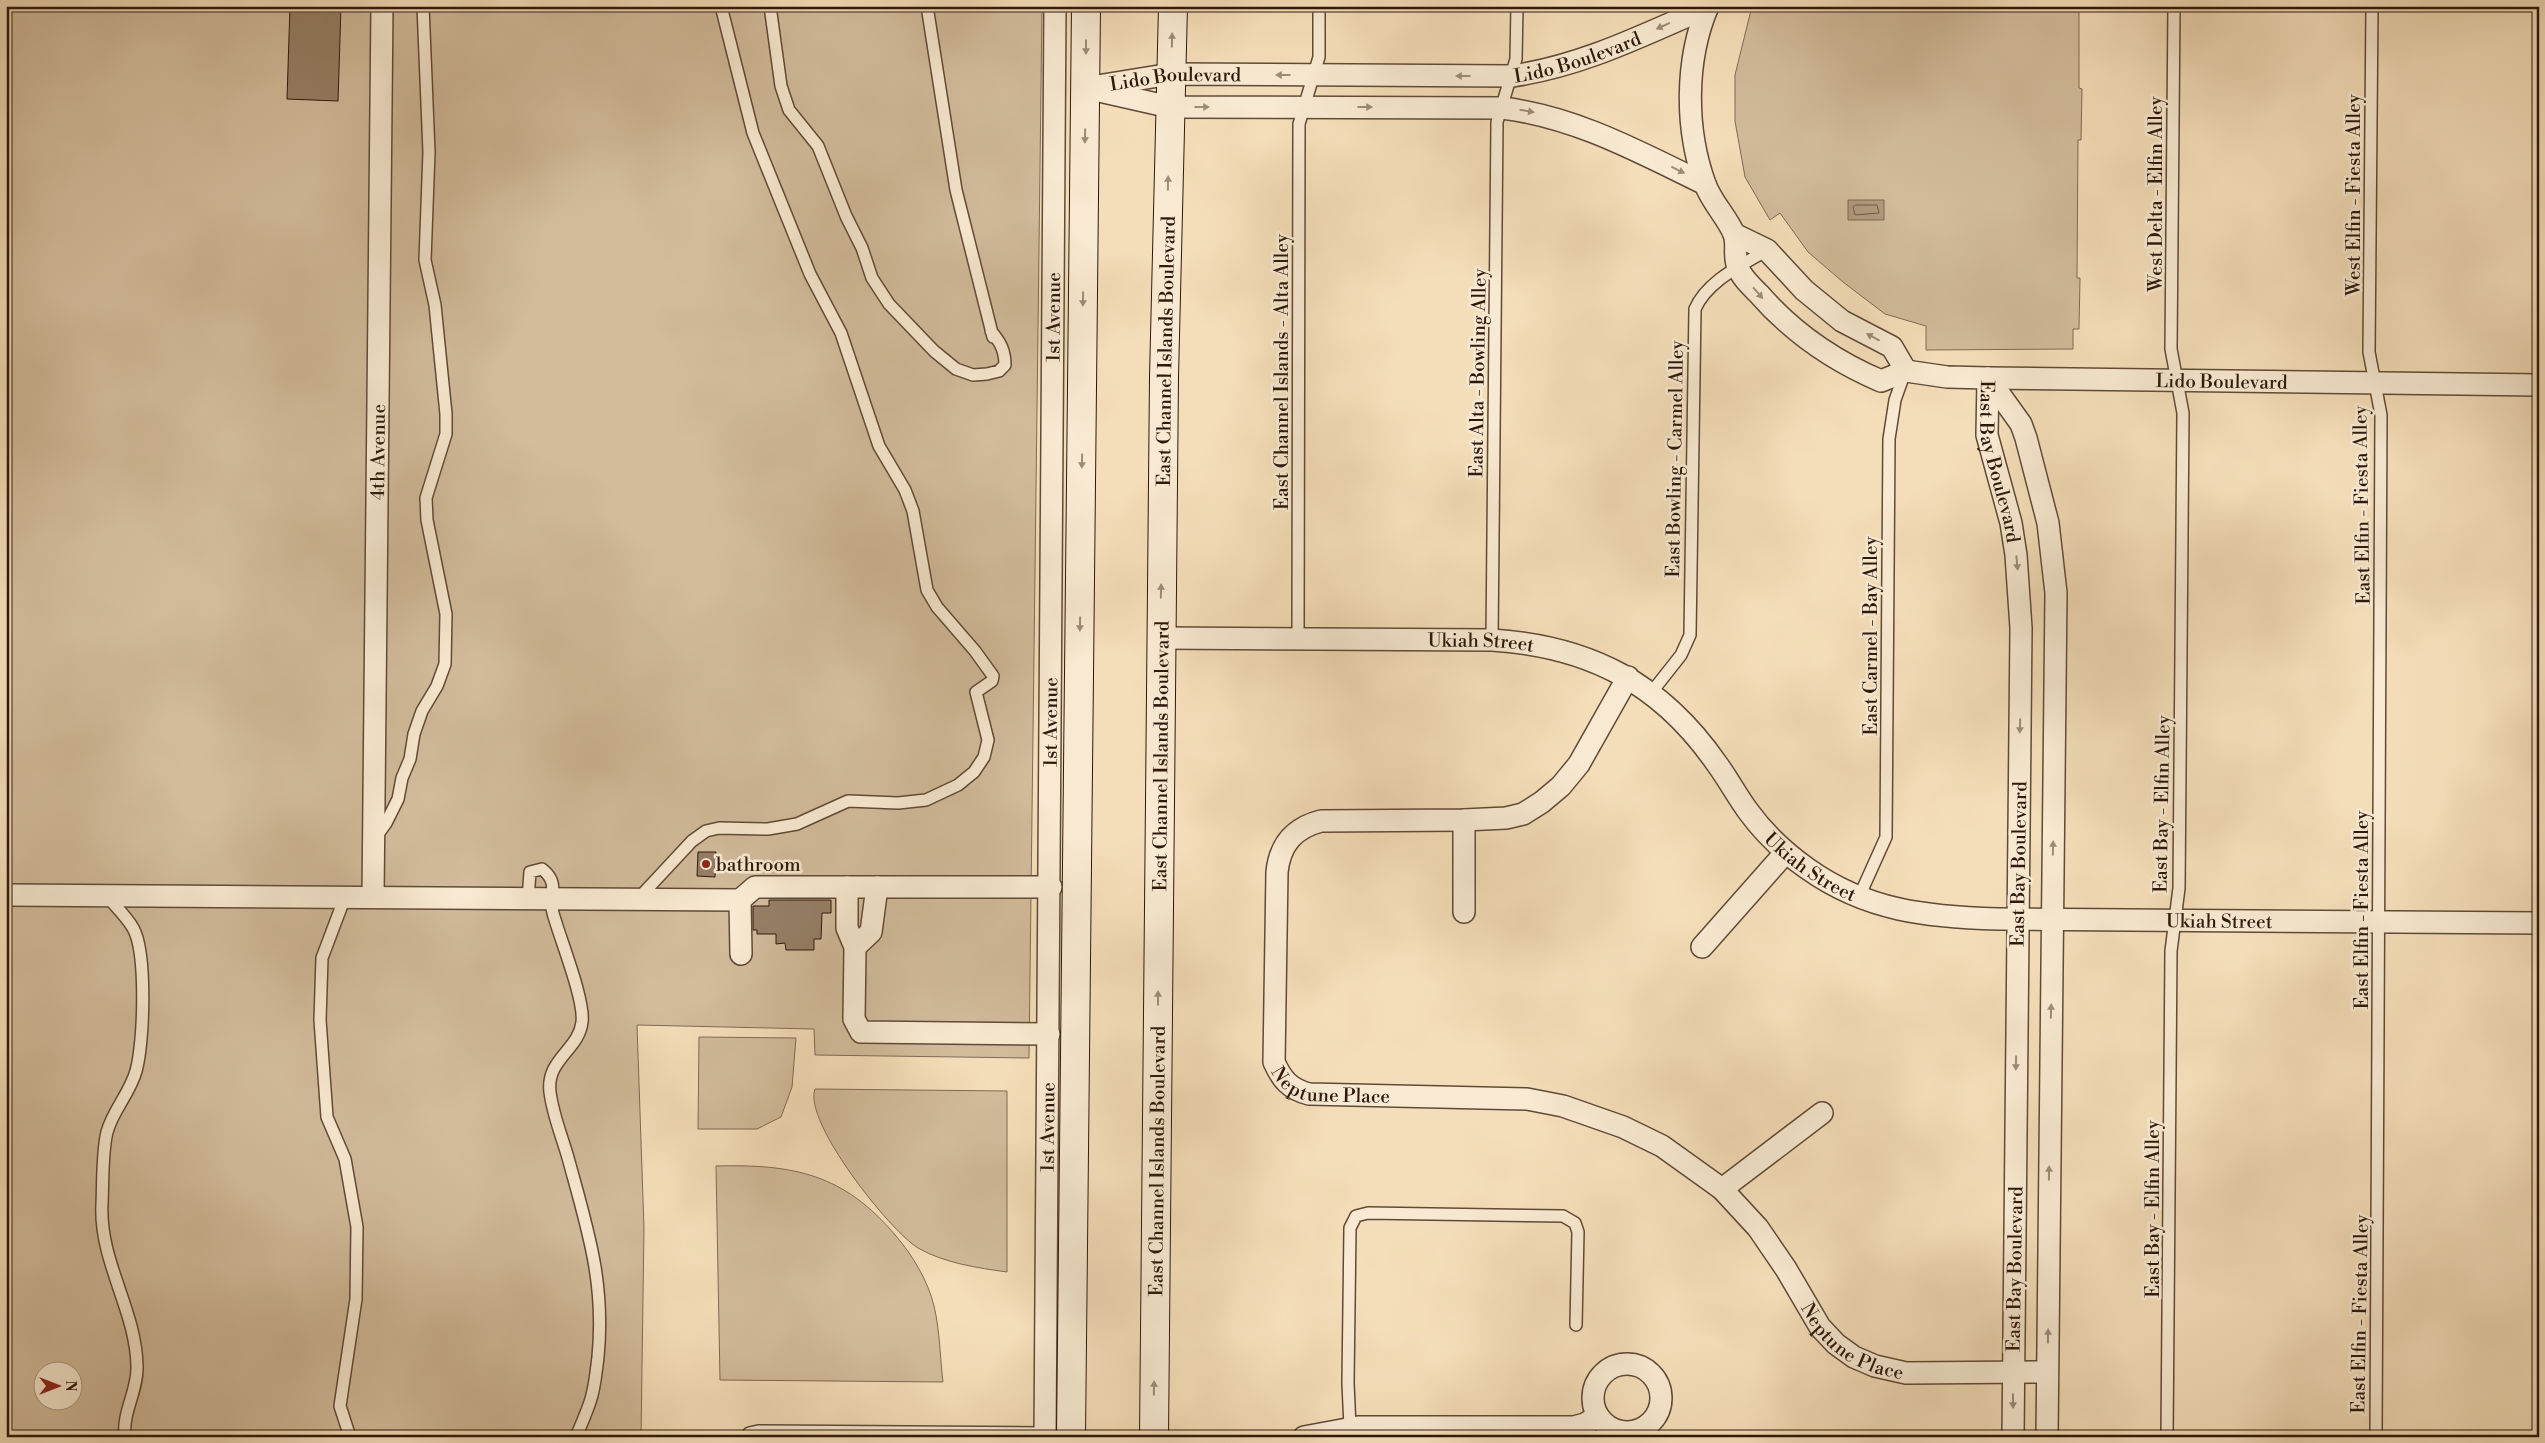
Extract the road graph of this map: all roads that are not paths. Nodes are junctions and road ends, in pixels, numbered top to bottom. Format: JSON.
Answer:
{"nodes":[{"id":1,"x":382,"y":6,"type":"edge"},
{"id":2,"x":423,"y":6,"type":"edge"},
{"id":3,"x":721,"y":6,"type":"edge"},
{"id":4,"x":770,"y":6,"type":"edge"},
{"id":5,"x":927,"y":6,"type":"edge"},
{"id":6,"x":1055,"y":6,"type":"edge"},
{"id":7,"x":1086,"y":6,"type":"edge"},
{"id":8,"x":1173,"y":6,"type":"edge"},
{"id":9,"x":1320,"y":6,"type":"edge"},
{"id":10,"x":1517,"y":6,"type":"edge"},
{"id":11,"x":1708,"y":6,"type":"edge"},
{"id":12,"x":2174,"y":6,"type":"edge"},
{"id":13,"x":2372,"y":6,"type":"edge"},
{"id":14,"x":1171,"y":74,"type":"junction"},
{"id":15,"x":1314,"y":75,"type":"junction"},
{"id":16,"x":1512,"y":76,"type":"junction"},
{"id":17,"x":1086,"y":88,"type":"junction"},
{"id":18,"x":1170,"y":107,"type":"junction"},
{"id":19,"x":1304,"y":107,"type":"junction"},
{"id":20,"x":1502,"y":108,"type":"junction"},
{"id":21,"x":1705,"y":184,"type":"junction"},
{"id":22,"x":1734,"y":234,"type":"junction"},
{"id":23,"x":1767,"y":250,"type":"junction"},
{"id":24,"x":1738,"y":267,"type":"junction"},
{"id":25,"x":1906,"y":371,"type":"junction"},
{"id":26,"x":1988,"y":378,"type":"junction"},
{"id":27,"x":2178,"y":382,"type":"junction"},
{"id":28,"x":2375,"y":383,"type":"junction"},
{"id":29,"x":2539,"y":384,"type":"edge"},
{"id":30,"x":1161,"y":638,"type":"junction"},
{"id":31,"x":1298,"y":638,"type":"junction"},
{"id":32,"x":1492,"y":640,"type":"junction"},
{"id":33,"x":1628,"y":677,"type":"junction"},
{"id":34,"x":1651,"y":693,"type":"junction"},
{"id":35,"x":1464,"y":820,"type":"junction"},
{"id":36,"x":374,"y":839,"type":"junction"},
{"id":37,"x":1786,"y":852,"type":"junction"},
{"id":38,"x":847,"y":887,"type":"junction"},
{"id":39,"x":877,"y":887,"type":"junction"},
{"id":40,"x":1051,"y":887,"type":"junction"},
{"id":41,"x":6,"y":895,"type":"edge"},
{"id":42,"x":107,"y":895,"type":"junction"},
{"id":43,"x":344,"y":897,"type":"junction"},
{"id":44,"x":373,"y":897,"type":"junction"},
{"id":45,"x":1859,"y":897,"type":"junction"},
{"id":46,"x":528,"y":899,"type":"junction"},
{"id":47,"x":554,"y":899,"type":"junction"},
{"id":48,"x":637,"y":900,"type":"junction"},
{"id":49,"x":740,"y":900,"type":"junction"},
{"id":50,"x":1464,"y":912,"type":"dead end"},
{"id":51,"x":2017,"y":919,"type":"junction"},
{"id":52,"x":2052,"y":919,"type":"junction"},
{"id":53,"x":2175,"y":919,"type":"junction"},
{"id":54,"x":2379,"y":922,"type":"junction"},
{"id":55,"x":2539,"y":923,"type":"edge"},
{"id":56,"x":1702,"y":946,"type":"dead end"},
{"id":57,"x":855,"y":947,"type":"junction"},
{"id":58,"x":741,"y":954,"type":"dead end"},
{"id":59,"x":1049,"y":1034,"type":"junction"},
{"id":60,"x":1822,"y":1113,"type":"dead end"},
{"id":61,"x":1722,"y":1188,"type":"junction"},
{"id":62,"x":1576,"y":1325,"type":"dead end"},
{"id":63,"x":2047,"y":1372,"type":"junction"},
{"id":64,"x":2013,"y":1373,"type":"junction"},
{"id":65,"x":1598,"y":1416,"type":"dead end"},
{"id":66,"x":1350,"y":1428,"type":"junction"},
{"id":67,"x":1553,"y":1432,"type":"edge"},
{"id":68,"x":984,"y":1435,"type":"edge"},
{"id":69,"x":1054,"y":1436,"type":"edge"},
{"id":70,"x":125,"y":1437,"type":"edge"},
{"id":71,"x":350,"y":1437,"type":"edge"},
{"id":72,"x":576,"y":1437,"type":"edge"},
{"id":73,"x":747,"y":1437,"type":"edge"},
{"id":74,"x":1154,"y":1437,"type":"edge"},
{"id":75,"x":1304,"y":1437,"type":"edge"},
{"id":76,"x":2013,"y":1437,"type":"edge"},
{"id":77,"x":2047,"y":1437,"type":"edge"},
{"id":78,"x":2167,"y":1437,"type":"edge"},
{"id":79,"x":2376,"y":1437,"type":"edge"}],
"edges":[{"from":1,"to":36,"type":"street","name":"4th Avenue"},
{"from":2,"to":36,"type":"lane"},
{"from":3,"to":48,"type":"lane"},
{"from":4,"to":5,"type":"lane"},
{"from":6,"to":40,"type":"street","name":"1st Avenue"},
{"from":7,"to":17,"type":"main road","one_way":true},
{"from":14,"to":8,"type":"main road","name":"East Channel Islands Boulevard","one_way":true},
{"from":9,"to":15,"type":"lane","name":"East Channel Islands - Alta Alley"},
{"from":10,"to":16,"type":"lane","name":"East Alta - Bowling Alley"},
{"from":11,"to":16,"type":"street","name":"Lido Boulevard","one_way":true},
{"from":11,"to":21,"type":"street","name":"Lido Boulevard"},
{"from":12,"to":27,"type":"lane","name":"West Delta - Elfin Alley"},
{"from":13,"to":28,"type":"lane","name":"West Elfin - Fiesta Alley"},
{"from":15,"to":14,"type":"street","name":"Lido Boulevard","one_way":true},
{"from":14,"to":17,"type":"street","name":"Lido Boulevard"},
{"from":14,"to":18,"type":"main road","name":"East Channel Islands Boulevard"},
{"from":16,"to":15,"type":"street","name":"Lido Boulevard","one_way":true},
{"from":15,"to":19,"type":"lane","name":"East Channel Islands - Alta Alley"},
{"from":16,"to":20,"type":"lane","name":"East Alta - Bowling Alley"},
{"from":17,"to":18,"type":"street","name":"Lido Boulevard"},
{"from":17,"to":69,"type":"main road","one_way":true},
{"from":18,"to":19,"type":"street","name":"Lido Boulevard","one_way":true},
{"from":30,"to":18,"type":"main road","name":"East Channel Islands Boulevard","one_way":true},
{"from":19,"to":20,"type":"street","name":"Lido Boulevard","one_way":true},
{"from":19,"to":31,"type":"lane","name":"East Channel Islands - Alta Alley"},
{"from":20,"to":21,"type":"street","name":"Lido Boulevard","one_way":true},
{"from":20,"to":32,"type":"lane","name":"East Alta - Bowling Alley"},
{"from":21,"to":22,"type":"street","name":"Lido Boulevard"},
{"from":22,"to":23,"type":"street"},
{"from":22,"to":24,"type":"street","name":"Lido Boulevard"},
{"from":23,"to":24,"type":"lane","name":"East Bowling - Carmel Alley"},
{"from":25,"to":23,"type":"street","one_way":true},
{"from":24,"to":25,"type":"street","one_way":true},
{"from":24,"to":34,"type":"lane","name":"East Bowling - Carmel Alley"},
{"from":25,"to":26,"type":"street","name":"Lido Boulevard"},
{"from":25,"to":45,"type":"lane","name":"East Carmel - Bay Alley"},
{"from":26,"to":27,"type":"street","name":"Lido Boulevard"},
{"from":26,"to":51,"type":"street","name":"East Bay Boulevard","one_way":true},
{"from":52,"to":26,"type":"street","name":"East Bay Boulevard","one_way":true},
{"from":27,"to":28,"type":"street","name":"Lido Boulevard"},
{"from":27,"to":53,"type":"lane","name":"East Bay - Elfin Alley"},
{"from":28,"to":29,"type":"street","name":"Lido Boulevard"},
{"from":28,"to":54,"type":"lane","name":"East Elfin - Fiesta Alley"},
{"from":30,"to":31,"type":"street","name":"Ukiah Street"},
{"from":74,"to":30,"type":"main road","name":"East Channel Islands Boulevard","one_way":true},
{"from":31,"to":32,"type":"street","name":"Ukiah Street"},
{"from":32,"to":33,"type":"street","name":"Ukiah Street"},
{"from":33,"to":34,"type":"street","name":"Ukiah Street"},
{"from":33,"to":35,"type":"street","name":"Neptune Place"},
{"from":34,"to":37,"type":"street","name":"Ukiah Street"},
{"from":35,"to":50,"type":"street"},
{"from":35,"to":61,"type":"street","name":"Neptune Place"},
{"from":36,"to":44,"type":"street","name":"4th Avenue"},
{"from":37,"to":45,"type":"street","name":"Ukiah Street"},
{"from":37,"to":56,"type":"street"},
{"from":38,"to":39,"type":"street"},
{"from":38,"to":49,"type":"street"},
{"from":38,"to":57,"type":"street"},
{"from":39,"to":40,"type":"street"},
{"from":39,"to":57,"type":"street"},
{"from":40,"to":59,"type":"street","name":"1st Avenue"},
{"from":41,"to":42,"type":"street"},
{"from":42,"to":43,"type":"street"},
{"from":42,"to":70,"type":"lane"},
{"from":43,"to":44,"type":"street"},
{"from":43,"to":71,"type":"lane"},
{"from":44,"to":46,"type":"street"},
{"from":45,"to":51,"type":"street","name":"Ukiah Street"},
{"from":46,"to":47,"type":"street"},
{"from":46,"to":47,"type":"lane"},
{"from":47,"to":48,"type":"street"},
{"from":47,"to":72,"type":"lane"},
{"from":48,"to":49,"type":"street"},
{"from":49,"to":58,"type":"street"},
{"from":51,"to":52,"type":"street","name":"Ukiah Street"},
{"from":51,"to":64,"type":"street","name":"East Bay Boulevard","one_way":true},
{"from":52,"to":53,"type":"street","name":"Ukiah Street"},
{"from":63,"to":52,"type":"street","name":"East Bay Boulevard","one_way":true},
{"from":53,"to":54,"type":"street","name":"Ukiah Street"},
{"from":53,"to":78,"type":"lane","name":"East Bay - Elfin Alley"},
{"from":54,"to":55,"type":"street","name":"Ukiah Street"},
{"from":54,"to":79,"type":"lane","name":"East Elfin - Fiesta Alley"},
{"from":57,"to":59,"type":"street"},
{"from":59,"to":69,"type":"street","name":"1st Avenue"},
{"from":60,"to":61,"type":"street"},
{"from":61,"to":64,"type":"street","name":"Neptune Place"},
{"from":62,"to":66,"type":"lane"},
{"from":63,"to":64,"type":"street","name":"Neptune Place"},
{"from":63,"to":77,"type":"street","name":"East Bay Boulevard"},
{"from":64,"to":76,"type":"street","name":"East Bay Boulevard","one_way":true},
{"from":65,"to":67,"type":"street"},
{"from":66,"to":67,"type":"street"},
{"from":66,"to":75,"type":"street"},
{"from":68,"to":69,"type":"lane"},
{"from":68,"to":73,"type":"lane"}]}
